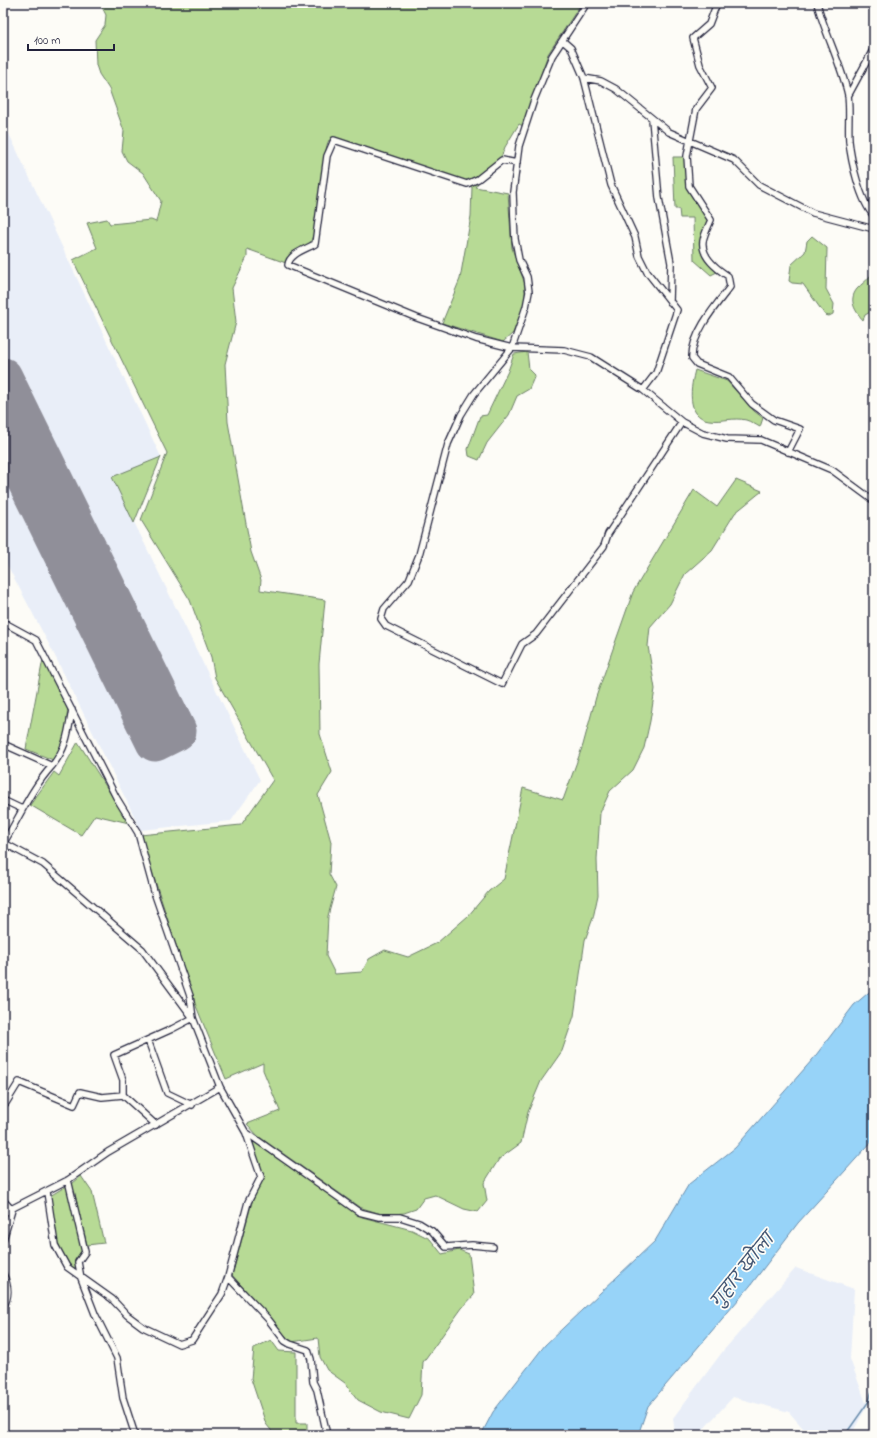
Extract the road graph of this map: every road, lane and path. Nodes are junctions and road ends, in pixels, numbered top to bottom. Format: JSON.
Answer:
{"nodes":[{"id":1,"x":587,"y":3,"type":"edge"},
{"id":2,"x":717,"y":3,"type":"edge"},
{"id":3,"x":817,"y":3,"type":"edge"},
{"id":4,"x":563,"y":41,"type":"junction"},
{"id":5,"x":874,"y":48,"type":"edge"},
{"id":6,"x":584,"y":78,"type":"junction"},
{"id":7,"x":848,"y":96,"type":"junction"},
{"id":8,"x":652,"y":119,"type":"junction"},
{"id":9,"x":691,"y":140,"type":"junction"},
{"id":10,"x":517,"y":163,"type":"junction"},
{"id":11,"x":874,"y":216,"type":"edge"},
{"id":12,"x":874,"y":229,"type":"edge"},
{"id":13,"x":670,"y":302,"type":"junction"},
{"id":14,"x":512,"y":348,"type":"junction"},
{"id":15,"x":643,"y":390,"type":"junction"},
{"id":16,"x":682,"y":422,"type":"junction"},
{"id":17,"x":788,"y":452,"type":"junction"},
{"id":18,"x":874,"y":501,"type":"edge"},
{"id":19,"x":3,"y":622,"type":"edge"},
{"id":20,"x":72,"y":709,"type":"junction"},
{"id":21,"x":3,"y":744,"type":"edge"},
{"id":22,"x":52,"y":766,"type":"junction"},
{"id":23,"x":3,"y":800,"type":"edge"},
{"id":24,"x":22,"y":809,"type":"junction"},
{"id":25,"x":3,"y":843,"type":"edge"},
{"id":26,"x":193,"y":1018,"type":"junction"},
{"id":27,"x":148,"y":1040,"type":"junction"},
{"id":28,"x":220,"y":1087,"type":"junction"},
{"id":29,"x":123,"y":1095,"type":"junction"},
{"id":30,"x":3,"y":1102,"type":"edge"},
{"id":31,"x":192,"y":1105,"type":"junction"},
{"id":32,"x":156,"y":1125,"type":"junction"},
{"id":33,"x":246,"y":1133,"type":"junction"},
{"id":34,"x":68,"y":1180,"type":"junction"},
{"id":35,"x":47,"y":1192,"type":"junction"},
{"id":36,"x":3,"y":1200,"type":"edge"},
{"id":37,"x":12,"y":1210,"type":"junction"},
{"id":38,"x":3,"y":1213,"type":"edge"},
{"id":39,"x":3,"y":1240,"type":"edge"},
{"id":40,"x":493,"y":1247,"type":"dead end"},
{"id":41,"x":3,"y":1274,"type":"edge"},
{"id":42,"x":228,"y":1277,"type":"junction"},
{"id":43,"x":81,"y":1278,"type":"junction"},
{"id":44,"x":3,"y":1307,"type":"edge"},
{"id":45,"x":135,"y":1435,"type":"edge"},
{"id":46,"x":327,"y":1435,"type":"edge"}],
"edges":[{"from":1,"to":4,"type":"street"},
{"from":2,"to":9,"type":"street"},
{"from":3,"to":7,"type":"street"},
{"from":4,"to":6,"type":"street"},
{"from":4,"to":10,"type":"street"},
{"from":5,"to":7,"type":"street"},
{"from":6,"to":8,"type":"street"},
{"from":6,"to":13,"type":"street"},
{"from":7,"to":11,"type":"street"},
{"from":8,"to":9,"type":"street"},
{"from":8,"to":13,"type":"street"},
{"from":9,"to":12,"type":"street"},
{"from":9,"to":17,"type":"street"},
{"from":10,"to":14,"type":"street"},
{"from":10,"to":14,"type":"street"},
{"from":13,"to":15,"type":"street"},
{"from":14,"to":15,"type":"street"},
{"from":14,"to":16,"type":"street"},
{"from":15,"to":16,"type":"street"},
{"from":16,"to":17,"type":"street"},
{"from":17,"to":18,"type":"street"},
{"from":19,"to":20,"type":"street"},
{"from":20,"to":22,"type":"street"},
{"from":20,"to":26,"type":"street"},
{"from":21,"to":22,"type":"street"},
{"from":22,"to":24,"type":"street"},
{"from":23,"to":24,"type":"street"},
{"from":24,"to":25,"type":"street"},
{"from":25,"to":26,"type":"street"},
{"from":26,"to":27,"type":"street"},
{"from":26,"to":28,"type":"street"},
{"from":27,"to":29,"type":"street"},
{"from":27,"to":31,"type":"street"},
{"from":28,"to":31,"type":"street"},
{"from":28,"to":33,"type":"street"},
{"from":29,"to":30,"type":"street"},
{"from":29,"to":32,"type":"street"},
{"from":31,"to":32,"type":"street"},
{"from":32,"to":34,"type":"street"},
{"from":33,"to":40,"type":"street"},
{"from":33,"to":42,"type":"street"},
{"from":34,"to":35,"type":"street"},
{"from":34,"to":43,"type":"street"},
{"from":35,"to":37,"type":"street"},
{"from":35,"to":43,"type":"street"},
{"from":36,"to":37,"type":"street"},
{"from":37,"to":38,"type":"street"},
{"from":37,"to":39,"type":"street"},
{"from":41,"to":44,"type":"street"},
{"from":42,"to":43,"type":"street"},
{"from":42,"to":46,"type":"street"},
{"from":43,"to":45,"type":"street"}]}
